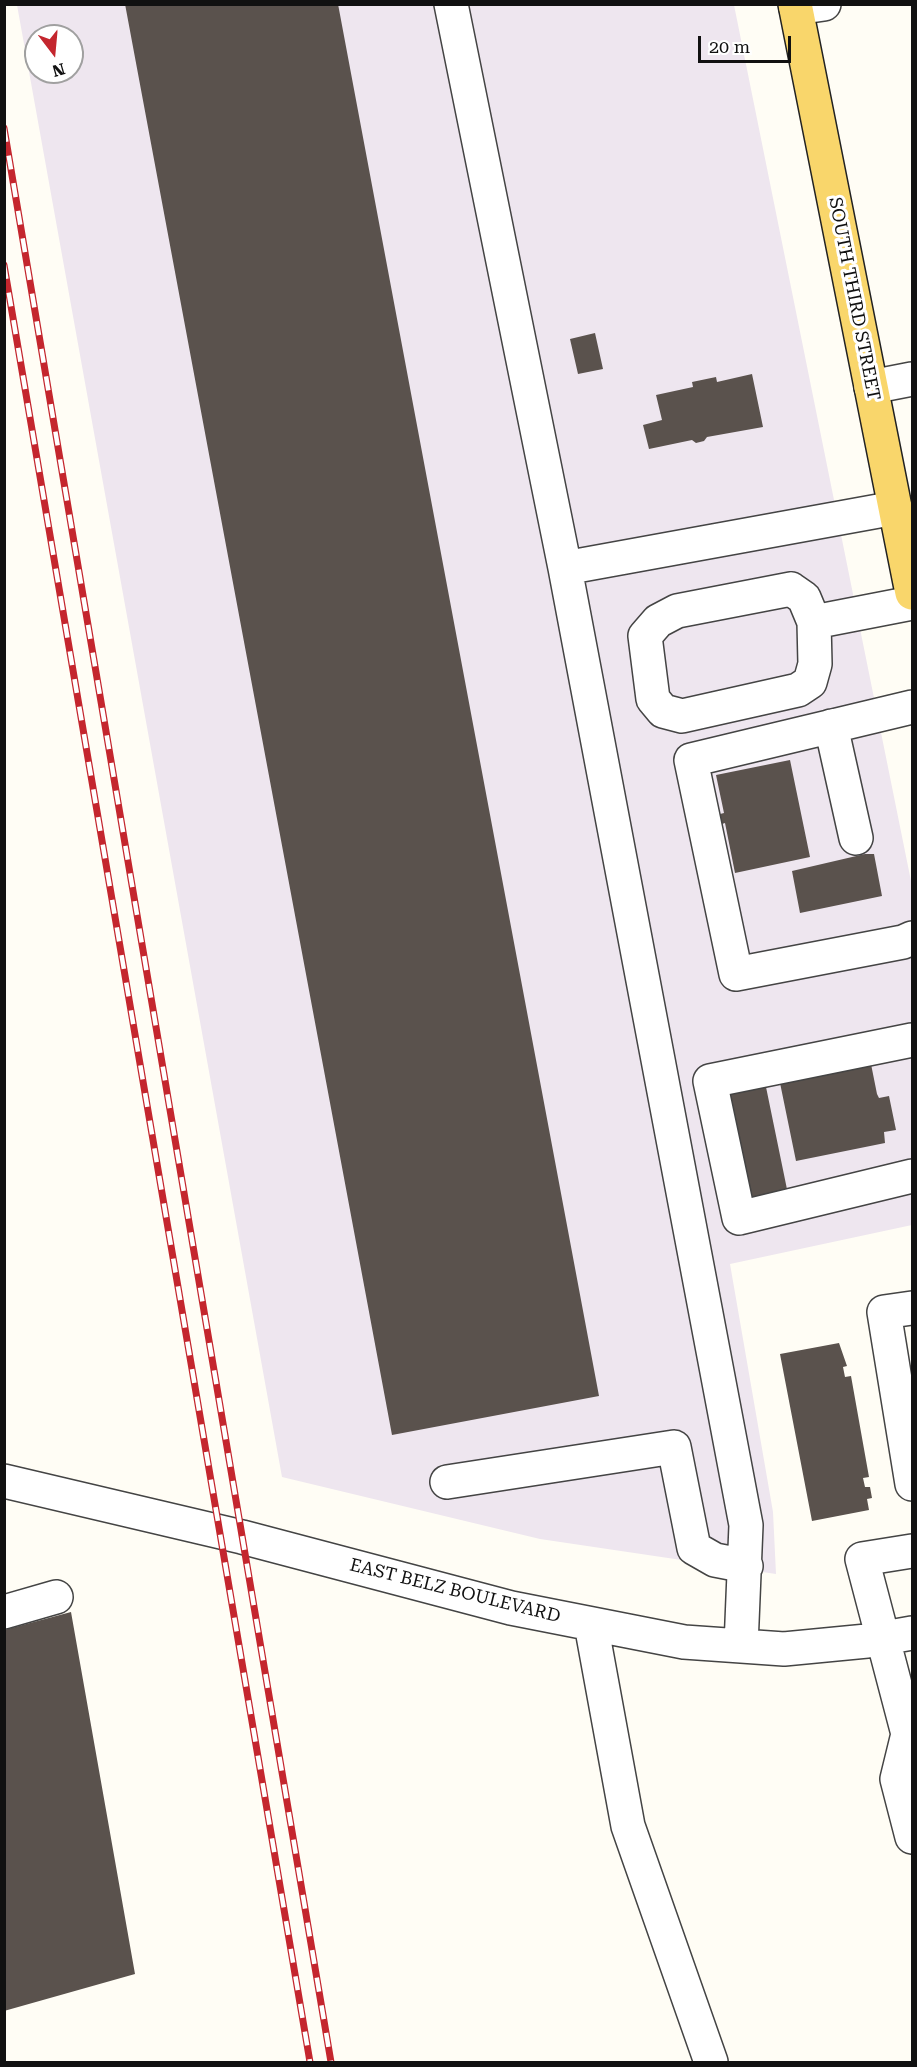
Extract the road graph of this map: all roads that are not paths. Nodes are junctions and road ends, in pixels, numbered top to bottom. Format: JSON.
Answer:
{"nodes":[{"id":1,"x":451,"y":4,"type":"edge"},
{"id":2,"x":805,"y":6,"type":"edge"},
{"id":3,"x":912,"y":379,"type":"edge"},
{"id":4,"x":871,"y":387,"type":"junction"},
{"id":5,"x":896,"y":508,"type":"junction"},
{"id":6,"x":565,"y":568,"type":"junction"},
{"id":7,"x":912,"y":593,"type":"edge"},
{"id":8,"x":912,"y":603,"type":"edge"},
{"id":9,"x":814,"y":622,"type":"junction"},
{"id":10,"x":912,"y":707,"type":"edge"},
{"id":11,"x":831,"y":726,"type":"junction"},
{"id":12,"x":856,"y":838,"type":"dead end"},
{"id":13,"x":912,"y":938,"type":"edge"},
{"id":14,"x":912,"y":1040,"type":"edge"},
{"id":15,"x":912,"y":1176,"type":"edge"},
{"id":16,"x":912,"y":1308,"type":"edge"},
{"id":17,"x":4,"y":1481,"type":"edge"},
{"id":18,"x":447,"y":1482,"type":"dead end"},
{"id":19,"x":912,"y":1484,"type":"edge"},
{"id":20,"x":912,"y":1551,"type":"edge"},
{"id":21,"x":746,"y":1566,"type":"junction"},
{"id":22,"x":56,"y":1597,"type":"dead end"},
{"id":23,"x":4,"y":1612,"type":"edge"},
{"id":24,"x":591,"y":1624,"type":"junction"},
{"id":25,"x":897,"y":1635,"type":"edge"},
{"id":26,"x":741,"y":1646,"type":"junction"},
{"id":27,"x":910,"y":1734,"type":"edge"},
{"id":28,"x":912,"y":1837,"type":"edge"},
{"id":29,"x":711,"y":2062,"type":"edge"}],
"edges":[{"from":1,"to":6,"type":"street"},
{"from":2,"to":4,"type":"main road","name":"SOUTH THIRD STREET"},
{"from":3,"to":4,"type":"street"},
{"from":4,"to":5,"type":"main road","name":"SOUTH THIRD STREET"},
{"from":5,"to":6,"type":"street"},
{"from":5,"to":7,"type":"main road","name":"SOUTH THIRD STREET"},
{"from":6,"to":21,"type":"street"},
{"from":8,"to":9,"type":"street"},
{"from":9,"to":9,"type":"street"},
{"from":10,"to":11,"type":"street"},
{"from":11,"to":12,"type":"street"},
{"from":11,"to":13,"type":"street"},
{"from":14,"to":15,"type":"street"},
{"from":16,"to":19,"type":"street"},
{"from":17,"to":24,"type":"street","name":"EAST BELZ BOULEVARD"},
{"from":18,"to":21,"type":"street"},
{"from":20,"to":25,"type":"street"},
{"from":21,"to":26,"type":"street"},
{"from":22,"to":23,"type":"street"},
{"from":24,"to":26,"type":"street","name":"EAST BELZ BOULEVARD"},
{"from":24,"to":29,"type":"street"},
{"from":25,"to":26,"type":"street","name":"EAST BELZ BOULEVARD"},
{"from":25,"to":27,"type":"street"},
{"from":27,"to":28,"type":"street"}]}
